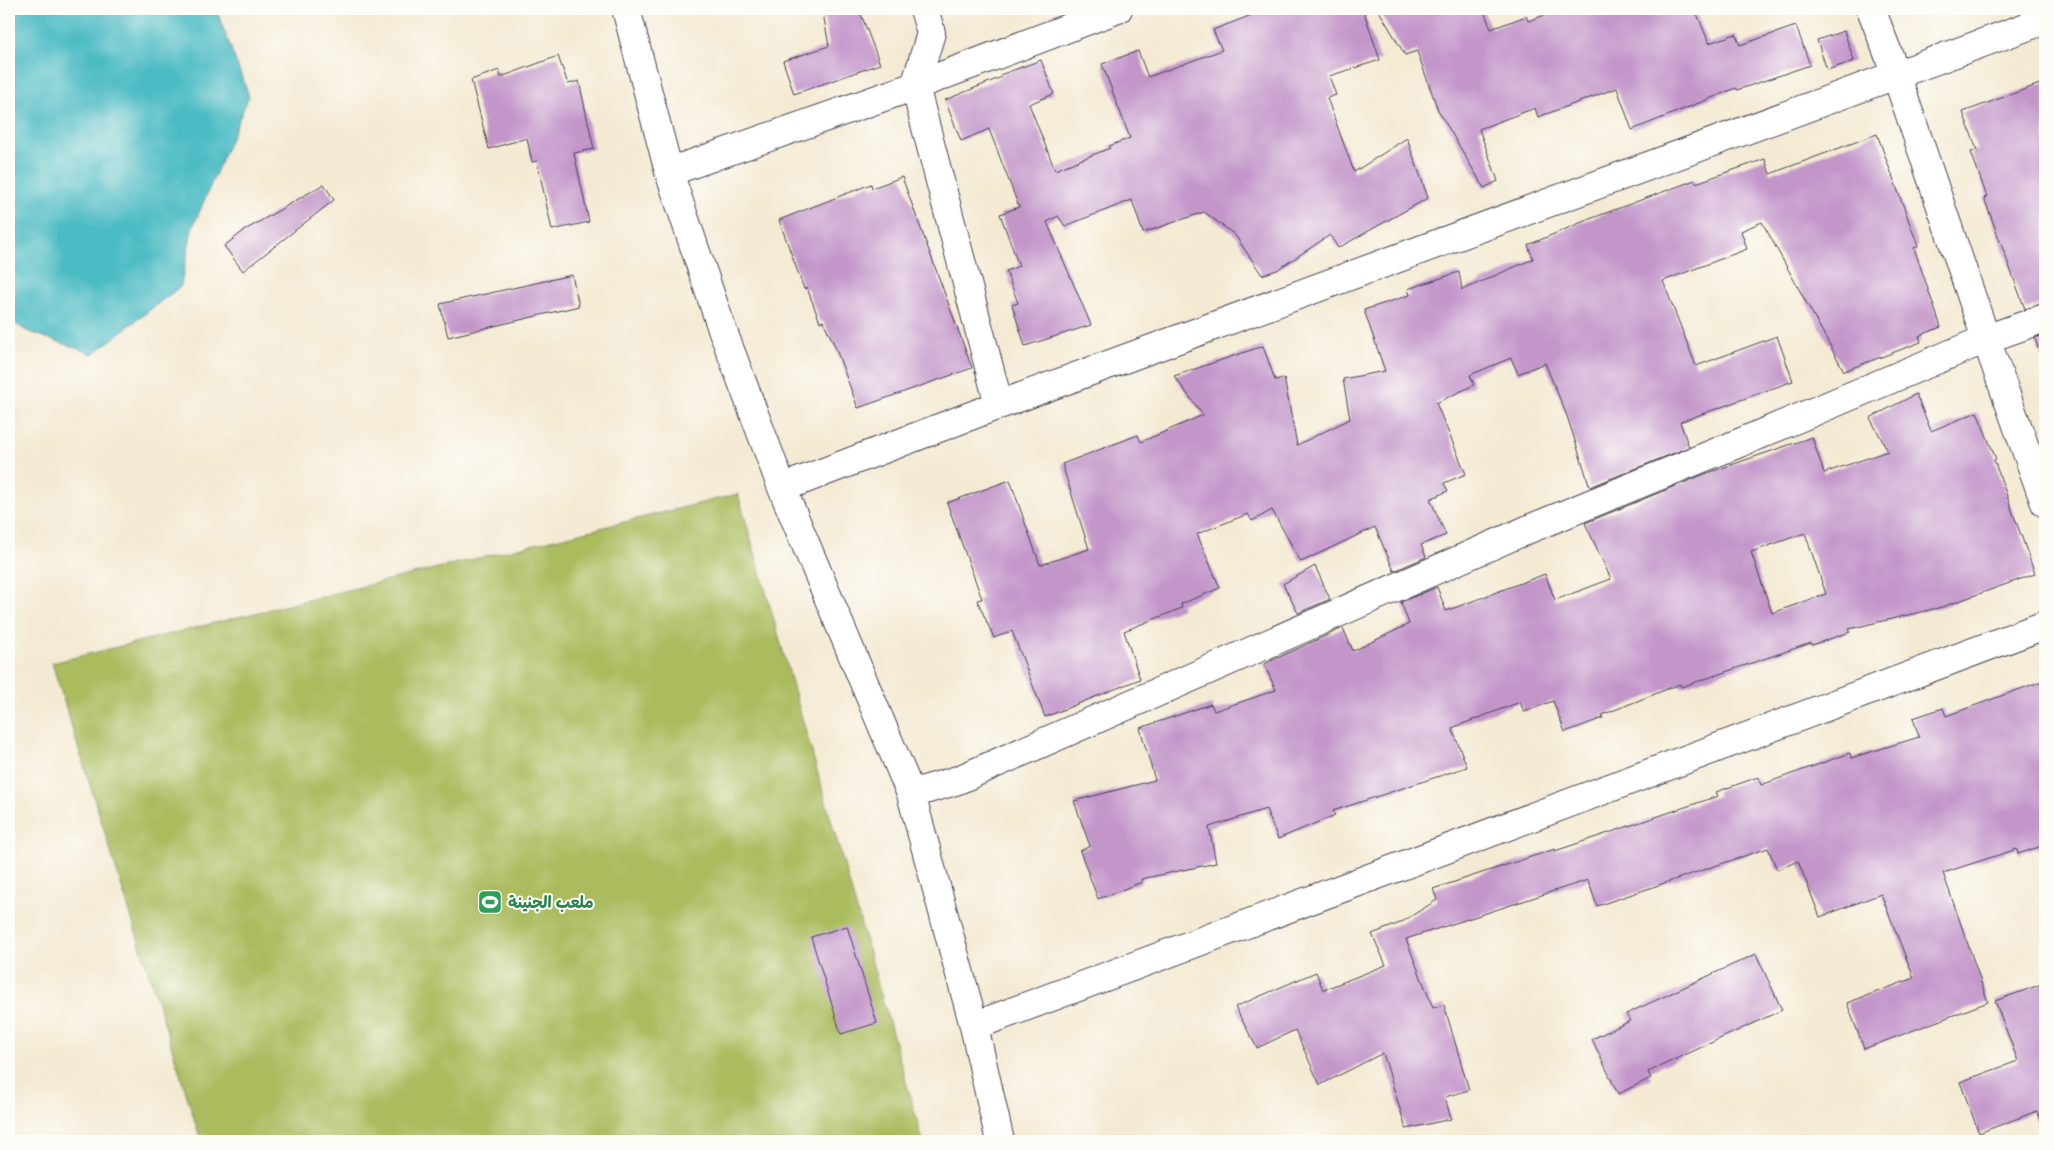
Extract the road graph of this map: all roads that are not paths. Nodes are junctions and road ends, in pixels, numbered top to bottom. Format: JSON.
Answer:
{"nodes":[{"id":1,"x":626,"y":9,"type":"edge"},
{"id":2,"x":924,"y":9,"type":"edge"},
{"id":3,"x":1118,"y":9,"type":"edge"},
{"id":4,"x":1871,"y":9,"type":"edge"},
{"id":5,"x":2045,"y":20,"type":"edge"},
{"id":6,"x":1896,"y":74,"type":"junction"},
{"id":7,"x":915,"y":86,"type":"junction"},
{"id":8,"x":669,"y":172,"type":"junction"},
{"id":9,"x":2045,"y":318,"type":"edge"},
{"id":10,"x":1986,"y":338,"type":"junction"},
{"id":11,"x":999,"y":405,"type":"junction"},
{"id":12,"x":782,"y":488,"type":"junction"},
{"id":13,"x":2045,"y":503,"type":"edge"},
{"id":14,"x":2045,"y":626,"type":"edge"},
{"id":15,"x":911,"y":794,"type":"junction"},
{"id":16,"x":974,"y":1026,"type":"junction"},
{"id":17,"x":1000,"y":1141,"type":"edge"}],
"edges":[{"from":1,"to":8,"type":"street"},
{"from":2,"to":7,"type":"street"},
{"from":3,"to":7,"type":"street"},
{"from":4,"to":6,"type":"street"},
{"from":5,"to":6,"type":"street"},
{"from":6,"to":10,"type":"street"},
{"from":6,"to":11,"type":"street"},
{"from":7,"to":8,"type":"street"},
{"from":7,"to":11,"type":"street"},
{"from":8,"to":12,"type":"street"},
{"from":9,"to":10,"type":"street"},
{"from":10,"to":13,"type":"street"},
{"from":10,"to":15,"type":"street"},
{"from":11,"to":12,"type":"street"},
{"from":12,"to":15,"type":"street"},
{"from":14,"to":16,"type":"street"},
{"from":15,"to":16,"type":"street"},
{"from":16,"to":17,"type":"street"}]}
